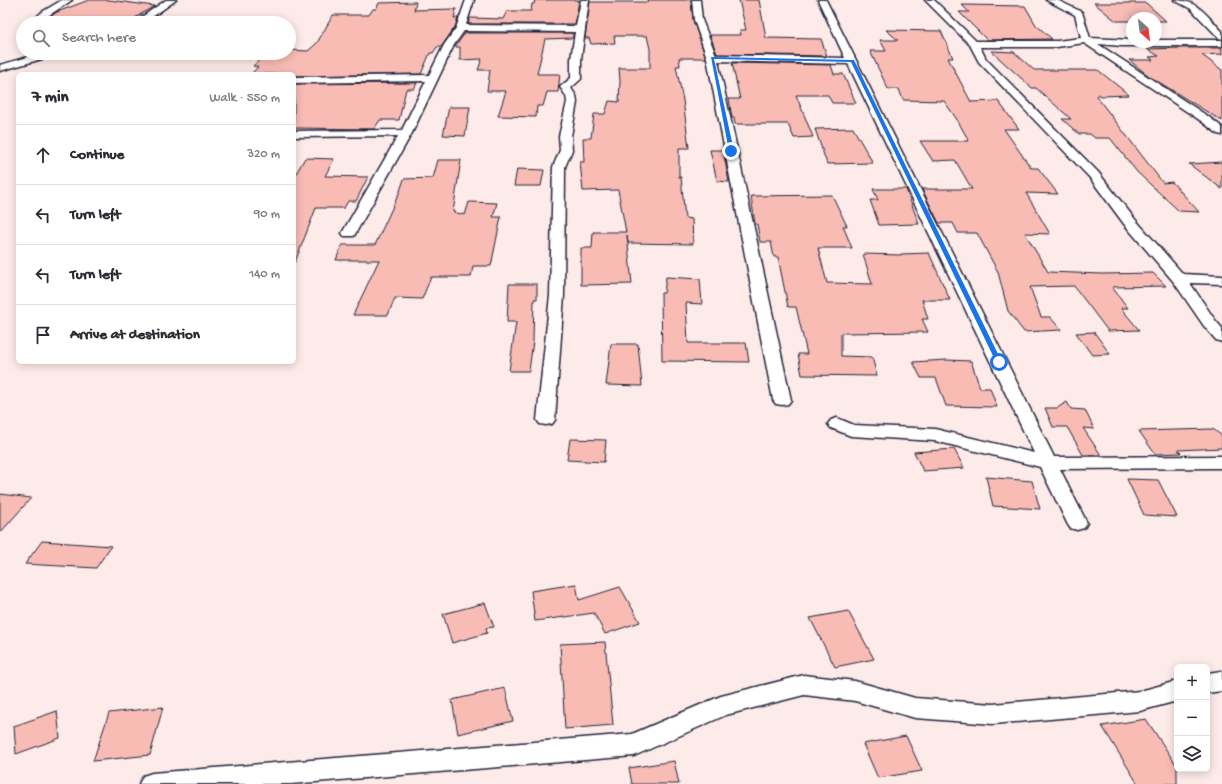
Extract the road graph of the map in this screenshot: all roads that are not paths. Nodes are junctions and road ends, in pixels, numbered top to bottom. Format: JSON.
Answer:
{"nodes":[{"id":1,"x":68,"y":0,"type":"edge"},
{"id":2,"x":172,"y":0,"type":"edge"},
{"id":3,"x":470,"y":0,"type":"edge"},
{"id":4,"x":585,"y":0,"type":"edge"},
{"id":5,"x":696,"y":0,"type":"edge"},
{"id":6,"x":822,"y":0,"type":"edge"},
{"id":7,"x":930,"y":0,"type":"edge"},
{"id":8,"x":1050,"y":0,"type":"edge"},
{"id":9,"x":1178,"y":0,"type":"edge"},
{"id":10,"x":43,"y":16,"type":"edge"},
{"id":11,"x":148,"y":16,"type":"edge"},
{"id":12,"x":461,"y":28,"type":"junction"},
{"id":13,"x":580,"y":30,"type":"junction"},
{"id":14,"x":1222,"y":36,"type":"edge"},
{"id":15,"x":1086,"y":40,"type":"junction"},
{"id":16,"x":1222,"y":43,"type":"edge"},
{"id":17,"x":974,"y":44,"type":"junction"},
{"id":18,"x":712,"y":58,"type":"junction"},
{"id":19,"x":22,"y":60,"type":"edge"},
{"id":20,"x":27,"y":60,"type":"edge"},
{"id":21,"x":852,"y":61,"type":"junction"},
{"id":22,"x":19,"y":62,"type":"junction"},
{"id":23,"x":0,"y":68,"type":"edge"},
{"id":24,"x":433,"y":78,"type":"junction"},
{"id":25,"x":296,"y":80,"type":"edge"},
{"id":26,"x":1222,"y":132,"type":"edge"},
{"id":27,"x":406,"y":133,"type":"junction"},
{"id":28,"x":296,"y":134,"type":"edge"},
{"id":29,"x":349,"y":233,"type":"dead end"},
{"id":30,"x":1179,"y":278,"type":"junction"},
{"id":31,"x":1222,"y":280,"type":"edge"},
{"id":32,"x":1222,"y":337,"type":"edge"},
{"id":33,"x":782,"y":400,"type":"dead end"},
{"id":34,"x":546,"y":420,"type":"dead end"},
{"id":35,"x":837,"y":424,"type":"dead end"},
{"id":36,"x":1222,"y":462,"type":"edge"},
{"id":37,"x":1048,"y":463,"type":"junction"},
{"id":38,"x":1077,"y":523,"type":"dead end"},
{"id":39,"x":1222,"y":681,"type":"edge"},
{"id":40,"x":1210,"y":683,"type":"edge"},
{"id":41,"x":1174,"y":692,"type":"edge"},
{"id":42,"x":152,"y":784,"type":"edge"}],
"edges":[{"from":1,"to":10,"type":"street"},
{"from":2,"to":11,"type":"street"},
{"from":3,"to":12,"type":"street"},
{"from":4,"to":13,"type":"street"},
{"from":5,"to":18,"type":"street"},
{"from":6,"to":21,"type":"street"},
{"from":7,"to":17,"type":"street"},
{"from":8,"to":15,"type":"street"},
{"from":9,"to":14,"type":"street"},
{"from":12,"to":13,"type":"street"},
{"from":12,"to":24,"type":"street"},
{"from":13,"to":34,"type":"street"},
{"from":15,"to":16,"type":"street"},
{"from":15,"to":17,"type":"street"},
{"from":15,"to":26,"type":"street"},
{"from":17,"to":30,"type":"street"},
{"from":18,"to":21,"type":"street"},
{"from":18,"to":33,"type":"street"},
{"from":19,"to":22,"type":"street"},
{"from":20,"to":22,"type":"street"},
{"from":21,"to":37,"type":"street"},
{"from":22,"to":23,"type":"street"},
{"from":24,"to":25,"type":"street"},
{"from":24,"to":27,"type":"street"},
{"from":27,"to":28,"type":"street"},
{"from":27,"to":29,"type":"street"},
{"from":30,"to":31,"type":"street"},
{"from":30,"to":32,"type":"street"},
{"from":35,"to":37,"type":"street"},
{"from":36,"to":37,"type":"street"},
{"from":37,"to":38,"type":"street"},
{"from":39,"to":40,"type":"street"},
{"from":41,"to":42,"type":"street"}]}
